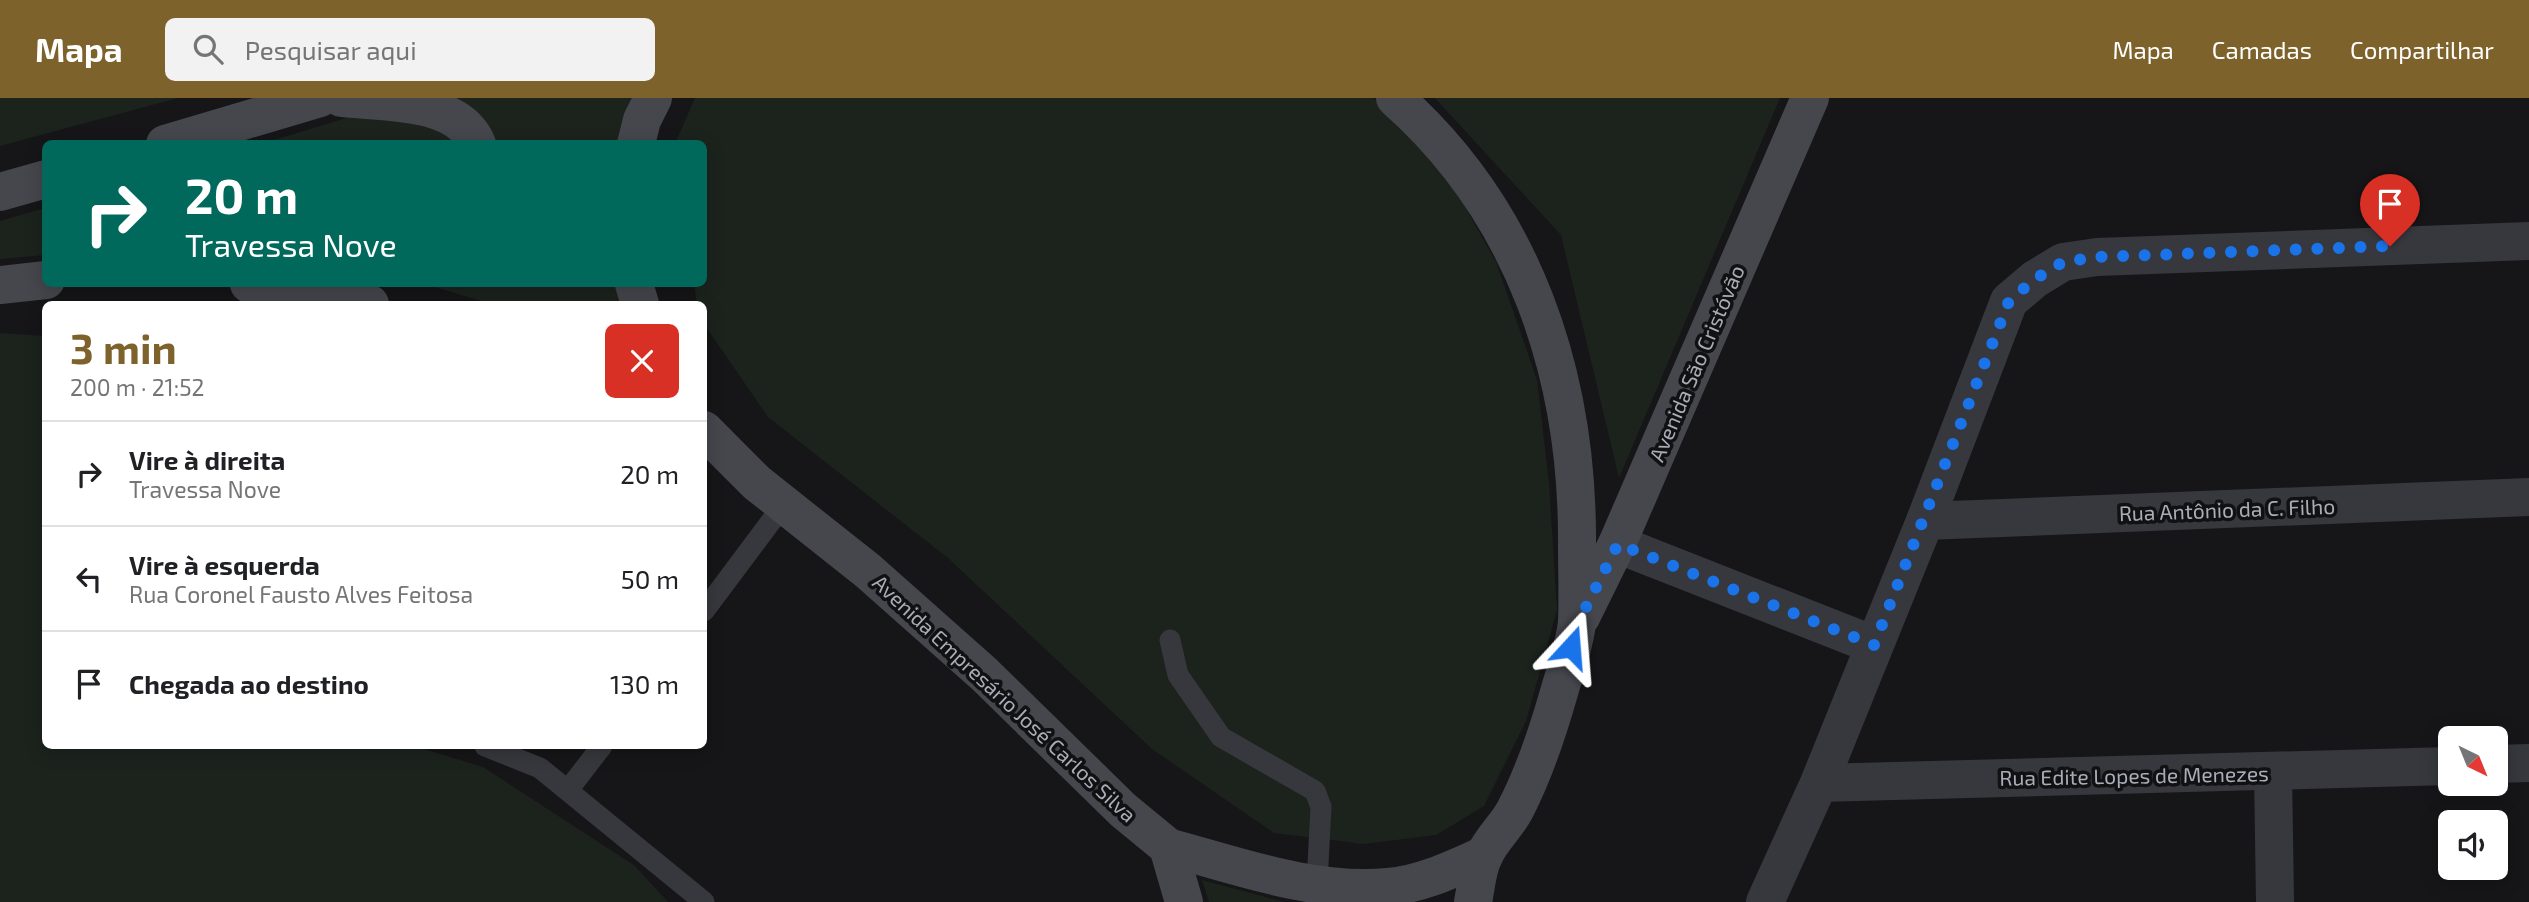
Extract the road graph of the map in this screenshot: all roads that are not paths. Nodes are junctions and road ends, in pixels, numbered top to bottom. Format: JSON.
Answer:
{"nodes":[{"id":1,"x":320,"y":98,"type":"edge"},
{"id":2,"x":341,"y":98,"type":"edge"},
{"id":3,"x":653,"y":98,"type":"edge"},
{"id":4,"x":1395,"y":98,"type":"edge"},
{"id":5,"x":1810,"y":98,"type":"edge"},
{"id":6,"x":178,"y":140,"type":"edge"},
{"id":7,"x":474,"y":140,"type":"edge"},
{"id":8,"x":637,"y":140,"type":"edge"},
{"id":9,"x":42,"y":180,"type":"edge"},
{"id":10,"x":0,"y":192,"type":"edge"},
{"id":11,"x":2529,"y":241,"type":"edge"},
{"id":12,"x":42,"y":280,"type":"edge"},
{"id":13,"x":0,"y":285,"type":"edge"},
{"id":14,"x":328,"y":287,"type":"edge"},
{"id":15,"x":362,"y":301,"type":"edge"},
{"id":16,"x":707,"y":431,"type":"edge"},
{"id":17,"x":2529,"y":497,"type":"edge"},
{"id":18,"x":784,"y":504,"type":"junction"},
{"id":19,"x":1925,"y":521,"type":"junction"},
{"id":20,"x":1618,"y":544,"type":"junction"},
{"id":21,"x":707,"y":607,"type":"edge"},
{"id":22,"x":1577,"y":625,"type":"junction"},
{"id":23,"x":1170,"y":640,"type":"dead end"},
{"id":24,"x":1874,"y":645,"type":"junction"},
{"id":25,"x":492,"y":749,"type":"edge"},
{"id":26,"x":599,"y":749,"type":"edge"},
{"id":27,"x":2529,"y":763,"type":"edge"},
{"id":28,"x":2508,"y":764,"type":"edge"},
{"id":29,"x":2438,"y":766,"type":"edge"},
{"id":30,"x":2273,"y":772,"type":"junction"},
{"id":31,"x":1819,"y":783,"type":"junction"},
{"id":32,"x":568,"y":790,"type":"junction"},
{"id":33,"x":1168,"y":847,"type":"junction"},
{"id":34,"x":1484,"y":855,"type":"junction"},
{"id":35,"x":1317,"y":883,"type":"junction"},
{"id":36,"x":704,"y":902,"type":"edge"},
{"id":37,"x":1184,"y":902,"type":"edge"},
{"id":38,"x":1473,"y":902,"type":"edge"},
{"id":39,"x":1765,"y":902,"type":"edge"},
{"id":40,"x":2275,"y":902,"type":"edge"}],
"edges":[{"from":1,"to":6,"type":"main road"},
{"from":2,"to":7,"type":"main road"},
{"from":3,"to":8,"type":"main road"},
{"from":4,"to":22,"type":"main road"},
{"from":5,"to":20,"type":"main road","name":"Avenida São Cristóvão"},
{"from":9,"to":10,"type":"main road"},
{"from":11,"to":19,"type":"street"},
{"from":12,"to":13,"type":"main road"},
{"from":14,"to":15,"type":"main road"},
{"from":16,"to":18,"type":"main road","name":"Avenida Empresário José Carlos Silva"},
{"from":17,"to":19,"type":"street","name":"Rua Antônio da C. Filho"},
{"from":18,"to":21,"type":"lane"},
{"from":18,"to":33,"type":"main road","name":"Avenida Empresário José Carlos Silva"},
{"from":19,"to":24,"type":"street"},
{"from":20,"to":22,"type":"main road","name":"Avenida São Cristóvão"},
{"from":20,"to":24,"type":"street"},
{"from":22,"to":34,"type":"main road"},
{"from":23,"to":35,"type":"lane"},
{"from":24,"to":31,"type":"street"},
{"from":25,"to":32,"type":"lane"},
{"from":26,"to":32,"type":"lane"},
{"from":27,"to":28,"type":"street"},
{"from":29,"to":30,"type":"street","name":"Rua Edite Lopes de Menezes"},
{"from":30,"to":31,"type":"street","name":"Rua Edite Lopes de Menezes"},
{"from":30,"to":40,"type":"street"},
{"from":31,"to":39,"type":"street"},
{"from":32,"to":36,"type":"lane"},
{"from":33,"to":35,"type":"main road"},
{"from":33,"to":37,"type":"main road"},
{"from":34,"to":35,"type":"main road"},
{"from":34,"to":38,"type":"main road"}]}
